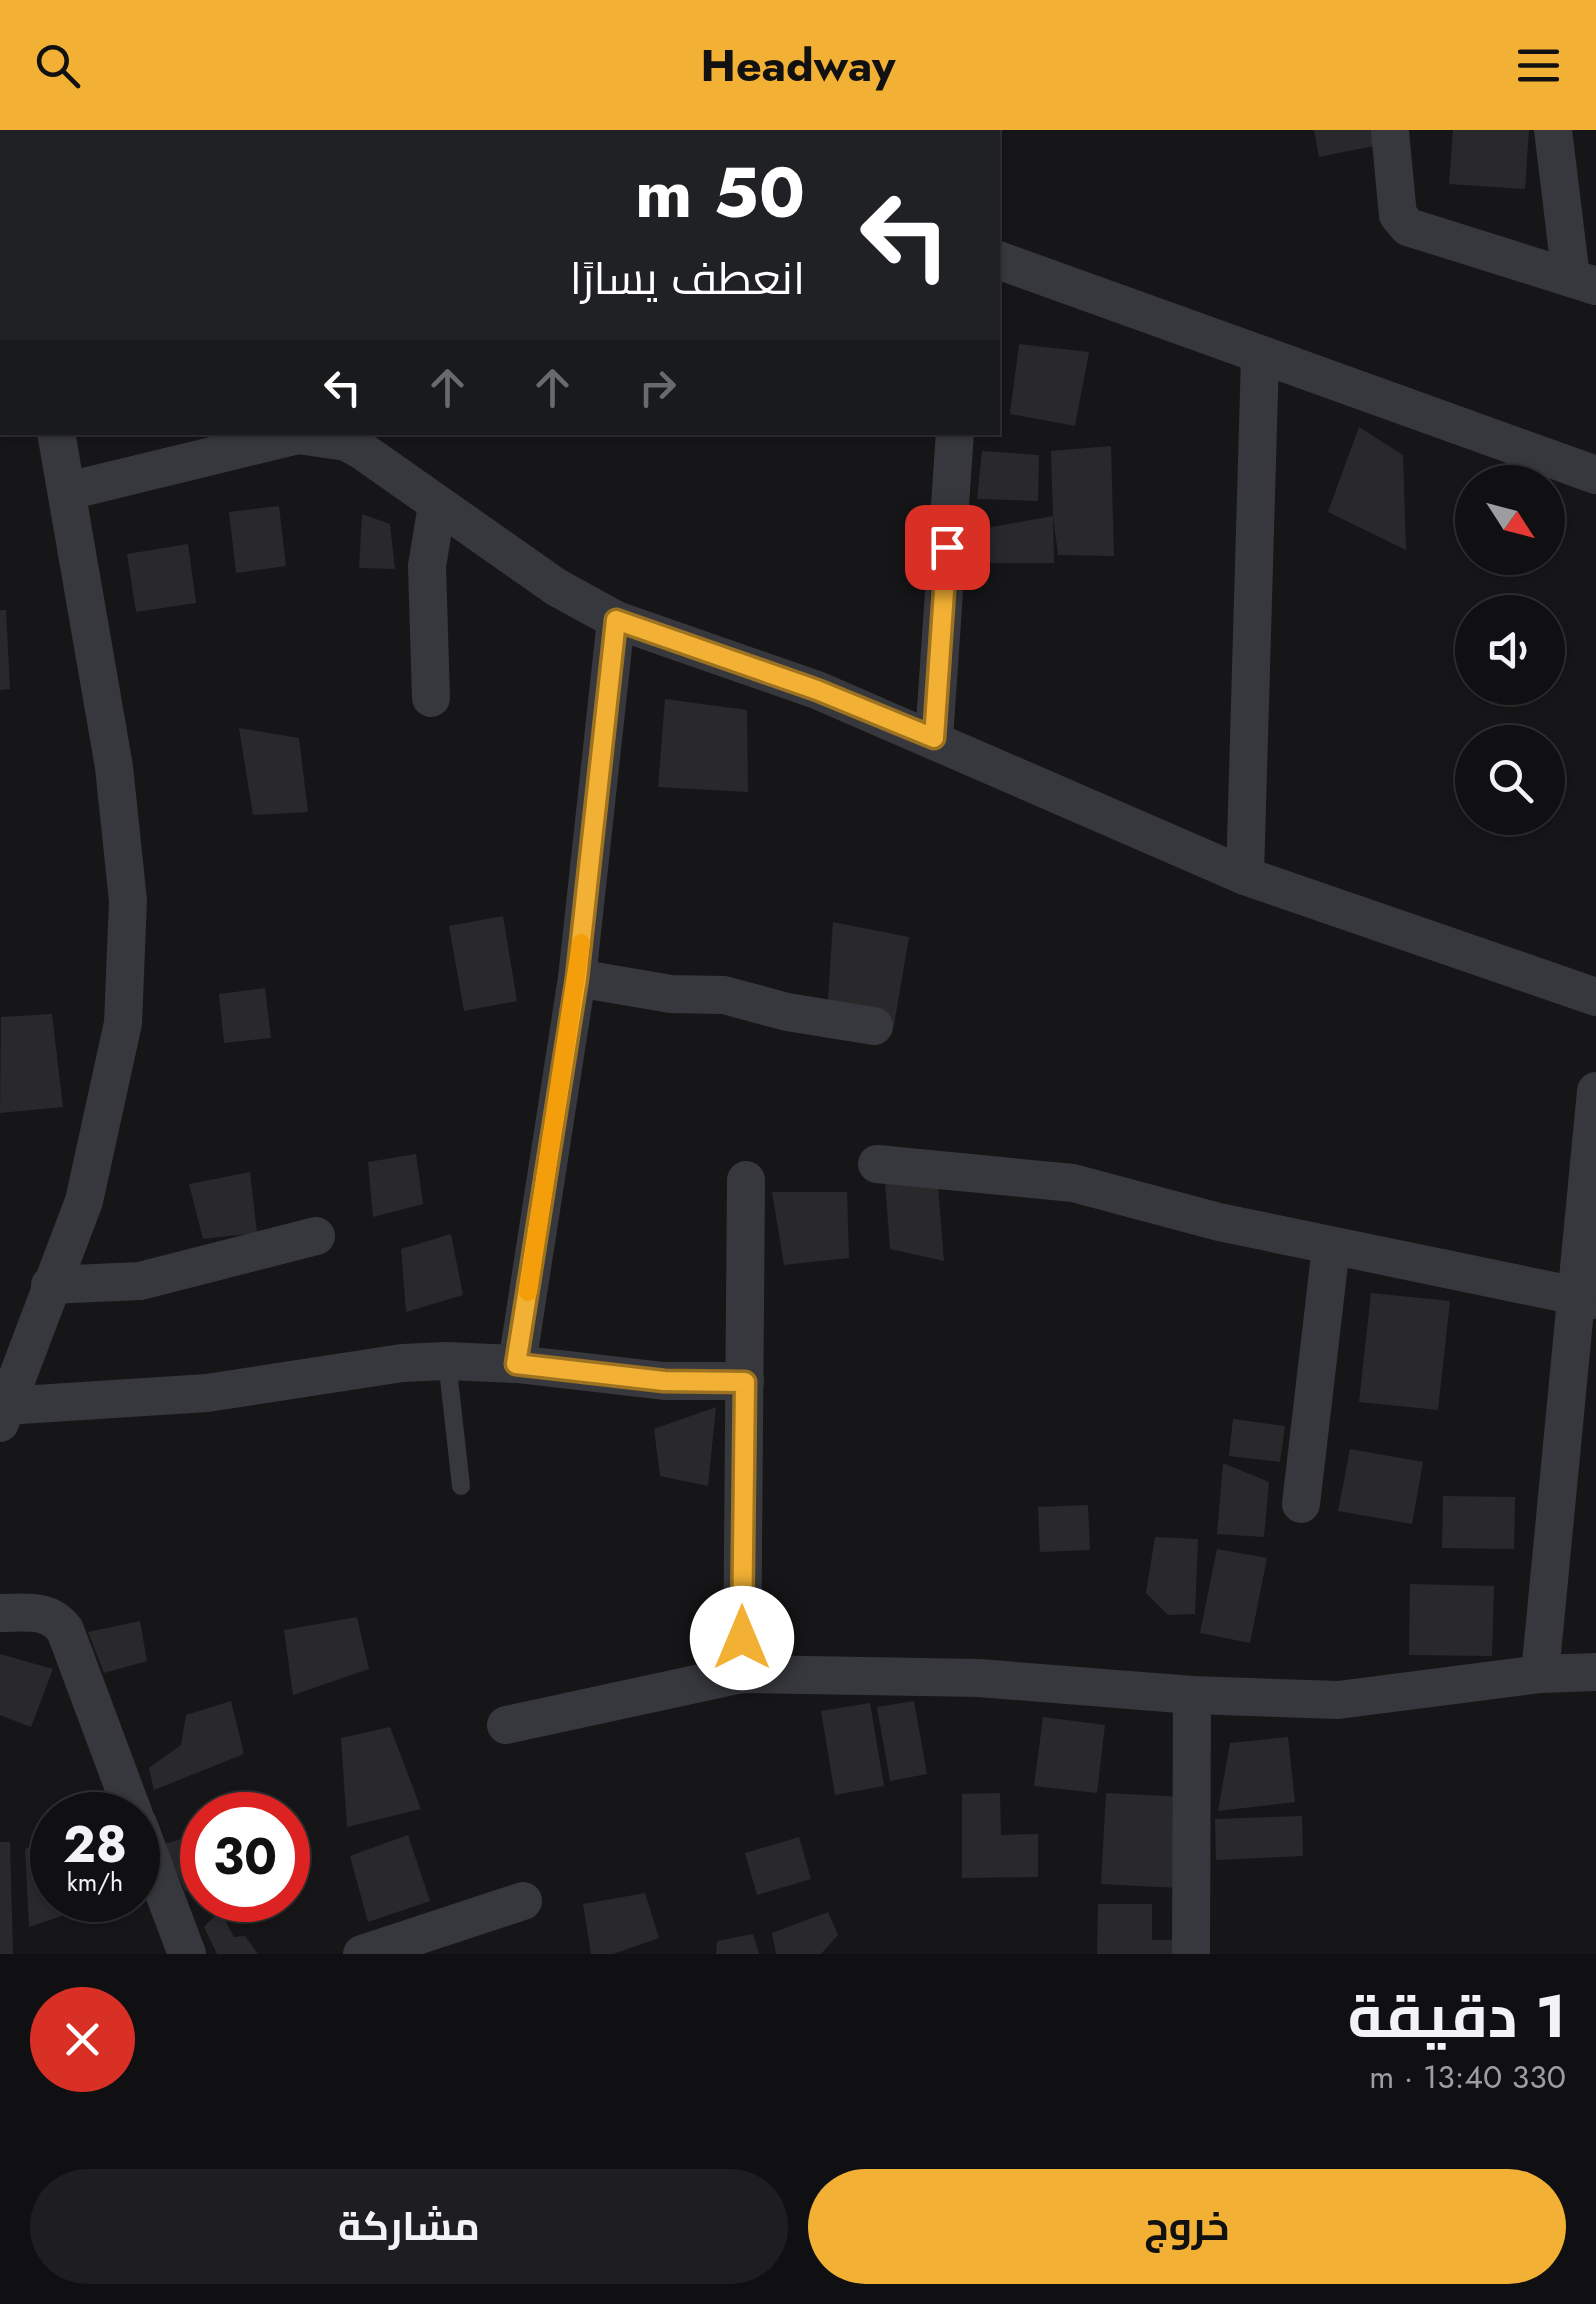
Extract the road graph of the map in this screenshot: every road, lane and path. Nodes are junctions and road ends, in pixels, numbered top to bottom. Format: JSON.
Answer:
{"nodes":[{"id":1,"x":1552,"y":130,"type":"edge"},
{"id":2,"x":1390,"y":132,"type":"edge"},
{"id":3,"x":1000,"y":261,"type":"edge"},
{"id":4,"x":1583,"y":282,"type":"edge"},
{"id":5,"x":1260,"y":357,"type":"junction"},
{"id":6,"x":57,"y":435,"type":"edge"},
{"id":7,"x":295,"y":435,"type":"edge"},
{"id":8,"x":306,"y":435,"type":"edge"},
{"id":9,"x":954,"y":435,"type":"edge"},
{"id":10,"x":1596,"y":476,"type":"edge"},
{"id":11,"x":68,"y":490,"type":"junction"},
{"id":12,"x":437,"y":505,"type":"junction"},
{"id":13,"x":616,"y":620,"type":"junction"},
{"id":14,"x":431,"y":698,"type":"dead end"},
{"id":15,"x":934,"y":738,"type":"junction"},
{"id":16,"x":1245,"y":876,"type":"junction"},
{"id":17,"x":577,"y":978,"type":"junction"},
{"id":18,"x":1596,"y":997,"type":"edge"},
{"id":19,"x":874,"y":1026,"type":"dead end"},
{"id":20,"x":1596,"y":1091,"type":"edge"},
{"id":21,"x":877,"y":1164,"type":"dead end"},
{"id":22,"x":746,"y":1180,"type":"dead end"},
{"id":23,"x":316,"y":1236,"type":"dead end"},
{"id":24,"x":1331,"y":1247,"type":"junction"},
{"id":25,"x":50,"y":1285,"type":"junction"},
{"id":26,"x":1587,"y":1297,"type":"edge"},
{"id":27,"x":447,"y":1361,"type":"junction"},
{"id":28,"x":516,"y":1364,"type":"junction"},
{"id":29,"x":745,"y":1382,"type":"junction"},
{"id":30,"x":3,"y":1414,"type":"edge"},
{"id":31,"x":461,"y":1486,"type":"dead end"},
{"id":32,"x":1301,"y":1504,"type":"dead end"},
{"id":33,"x":0,"y":1613,"type":"edge"},
{"id":34,"x":1596,"y":1672,"type":"edge"},
{"id":35,"x":742,"y":1674,"type":"junction"},
{"id":36,"x":1540,"y":1674,"type":"junction"},
{"id":37,"x":1192,"y":1695,"type":"junction"},
{"id":38,"x":506,"y":1725,"type":"dead end"},
{"id":39,"x":125,"y":1792,"type":"edge"},
{"id":40,"x":160,"y":1882,"type":"edge"},
{"id":41,"x":523,"y":1901,"type":"dead end"},
{"id":42,"x":187,"y":1954,"type":"edge"},
{"id":43,"x":362,"y":1954,"type":"edge"},
{"id":44,"x":1192,"y":1954,"type":"edge"}],
"edges":[{"from":1,"to":4,"type":"street"},
{"from":2,"to":4,"type":"street"},
{"from":3,"to":5,"type":"street"},
{"from":5,"to":10,"type":"street"},
{"from":5,"to":16,"type":"street"},
{"from":6,"to":11,"type":"street"},
{"from":7,"to":11,"type":"street"},
{"from":8,"to":12,"type":"street"},
{"from":9,"to":15,"type":"street"},
{"from":11,"to":25,"type":"street"},
{"from":12,"to":13,"type":"street"},
{"from":12,"to":14,"type":"street"},
{"from":13,"to":15,"type":"street"},
{"from":13,"to":17,"type":"street"},
{"from":15,"to":16,"type":"street"},
{"from":16,"to":18,"type":"street"},
{"from":17,"to":19,"type":"street"},
{"from":17,"to":28,"type":"street"},
{"from":20,"to":26,"type":"street"},
{"from":21,"to":24,"type":"street"},
{"from":22,"to":29,"type":"street"},
{"from":23,"to":25,"type":"street"},
{"from":24,"to":26,"type":"street"},
{"from":24,"to":32,"type":"street"},
{"from":25,"to":30,"type":"street"},
{"from":26,"to":36,"type":"street"},
{"from":27,"to":28,"type":"street"},
{"from":27,"to":30,"type":"street"},
{"from":27,"to":31,"type":"lane"},
{"from":28,"to":29,"type":"street"},
{"from":29,"to":35,"type":"street"},
{"from":33,"to":39,"type":"street"},
{"from":34,"to":36,"type":"street"},
{"from":35,"to":37,"type":"street"},
{"from":35,"to":38,"type":"street"},
{"from":36,"to":37,"type":"street"},
{"from":37,"to":44,"type":"street"},
{"from":40,"to":42,"type":"street"},
{"from":41,"to":43,"type":"street"}]}
